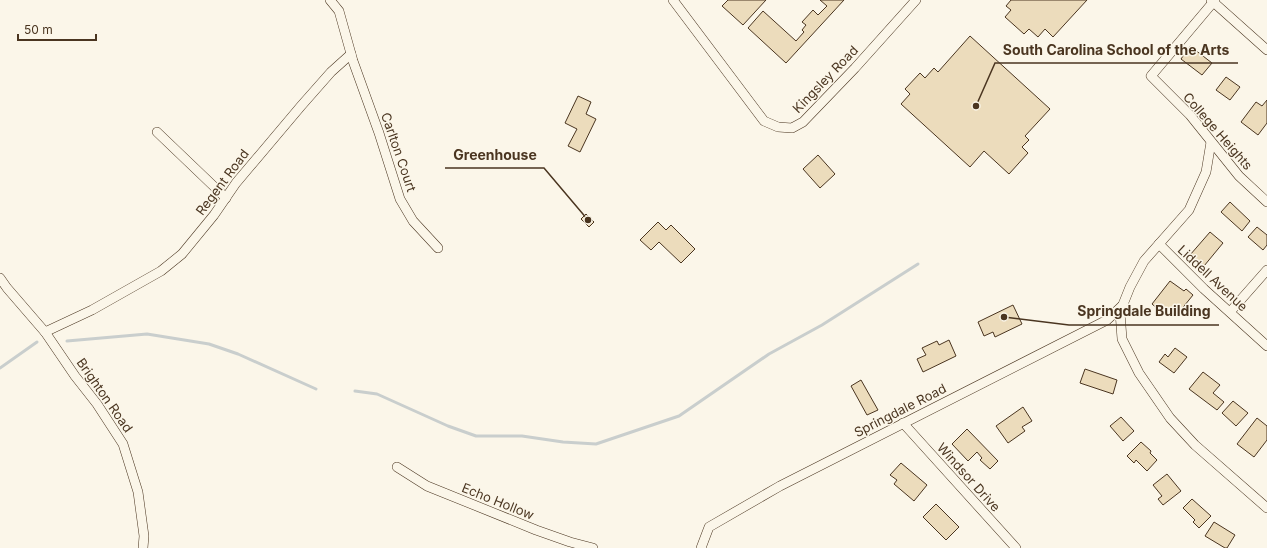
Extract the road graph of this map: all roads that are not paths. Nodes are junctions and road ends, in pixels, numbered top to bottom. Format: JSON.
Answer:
{"nodes":[{"id":1,"x":330,"y":0,"type":"edge"},
{"id":2,"x":673,"y":0,"type":"edge"},
{"id":3,"x":916,"y":0,"type":"edge"},
{"id":4,"x":1213,"y":1,"type":"edge"},
{"id":5,"x":1267,"y":50,"type":"edge"},
{"id":6,"x":351,"y":54,"type":"junction"},
{"id":7,"x":157,"y":132,"type":"dead end"},
{"id":8,"x":1211,"y":142,"type":"junction"},
{"id":9,"x":226,"y":198,"type":"junction"},
{"id":10,"x":1267,"y":202,"type":"edge"},
{"id":11,"x":1159,"y":244,"type":"junction"},
{"id":12,"x":438,"y":248,"type":"dead end"},
{"id":13,"x":1267,"y":270,"type":"edge"},
{"id":14,"x":0,"y":278,"type":"edge"},
{"id":15,"x":1123,"y":305,"type":"junction"},
{"id":16,"x":1230,"y":312,"type":"junction"},
{"id":17,"x":45,"y":332,"type":"junction"},
{"id":18,"x":1267,"y":346,"type":"edge"},
{"id":19,"x":903,"y":423,"type":"junction"},
{"id":20,"x":397,"y":467,"type":"dead end"},
{"id":21,"x":1267,"y":508,"type":"edge"},
{"id":22,"x":143,"y":548,"type":"edge"},
{"id":23,"x":593,"y":548,"type":"edge"},
{"id":24,"x":701,"y":548,"type":"edge"},
{"id":25,"x":1016,"y":548,"type":"edge"}],
"edges":[{"from":1,"to":6,"type":"street"},
{"from":2,"to":3,"type":"street","name":"Kingsley Road"},
{"from":4,"to":5,"type":"street"},
{"from":4,"to":8,"type":"street","name":"College Heights"},
{"from":6,"to":9,"type":"street","name":"Regent Road"},
{"from":6,"to":12,"type":"street","name":"Carlton Court"},
{"from":7,"to":9,"type":"street"},
{"from":8,"to":10,"type":"street","name":"College Heights"},
{"from":8,"to":11,"type":"street"},
{"from":9,"to":17,"type":"street","name":"Regent Road"},
{"from":11,"to":15,"type":"street"},
{"from":11,"to":16,"type":"street","name":"Liddell Avenue"},
{"from":13,"to":16,"type":"street"},
{"from":14,"to":17,"type":"street","name":"Brighton Road"},
{"from":15,"to":19,"type":"street","name":"Springdale Road"},
{"from":15,"to":21,"type":"street"},
{"from":16,"to":18,"type":"street","name":"Liddell Avenue"},
{"from":17,"to":22,"type":"street","name":"Brighton Road"},
{"from":19,"to":24,"type":"street","name":"Springdale Road"},
{"from":19,"to":25,"type":"street","name":"Windsor Drive"},
{"from":20,"to":23,"type":"street","name":"Echo Hollow"}]}
